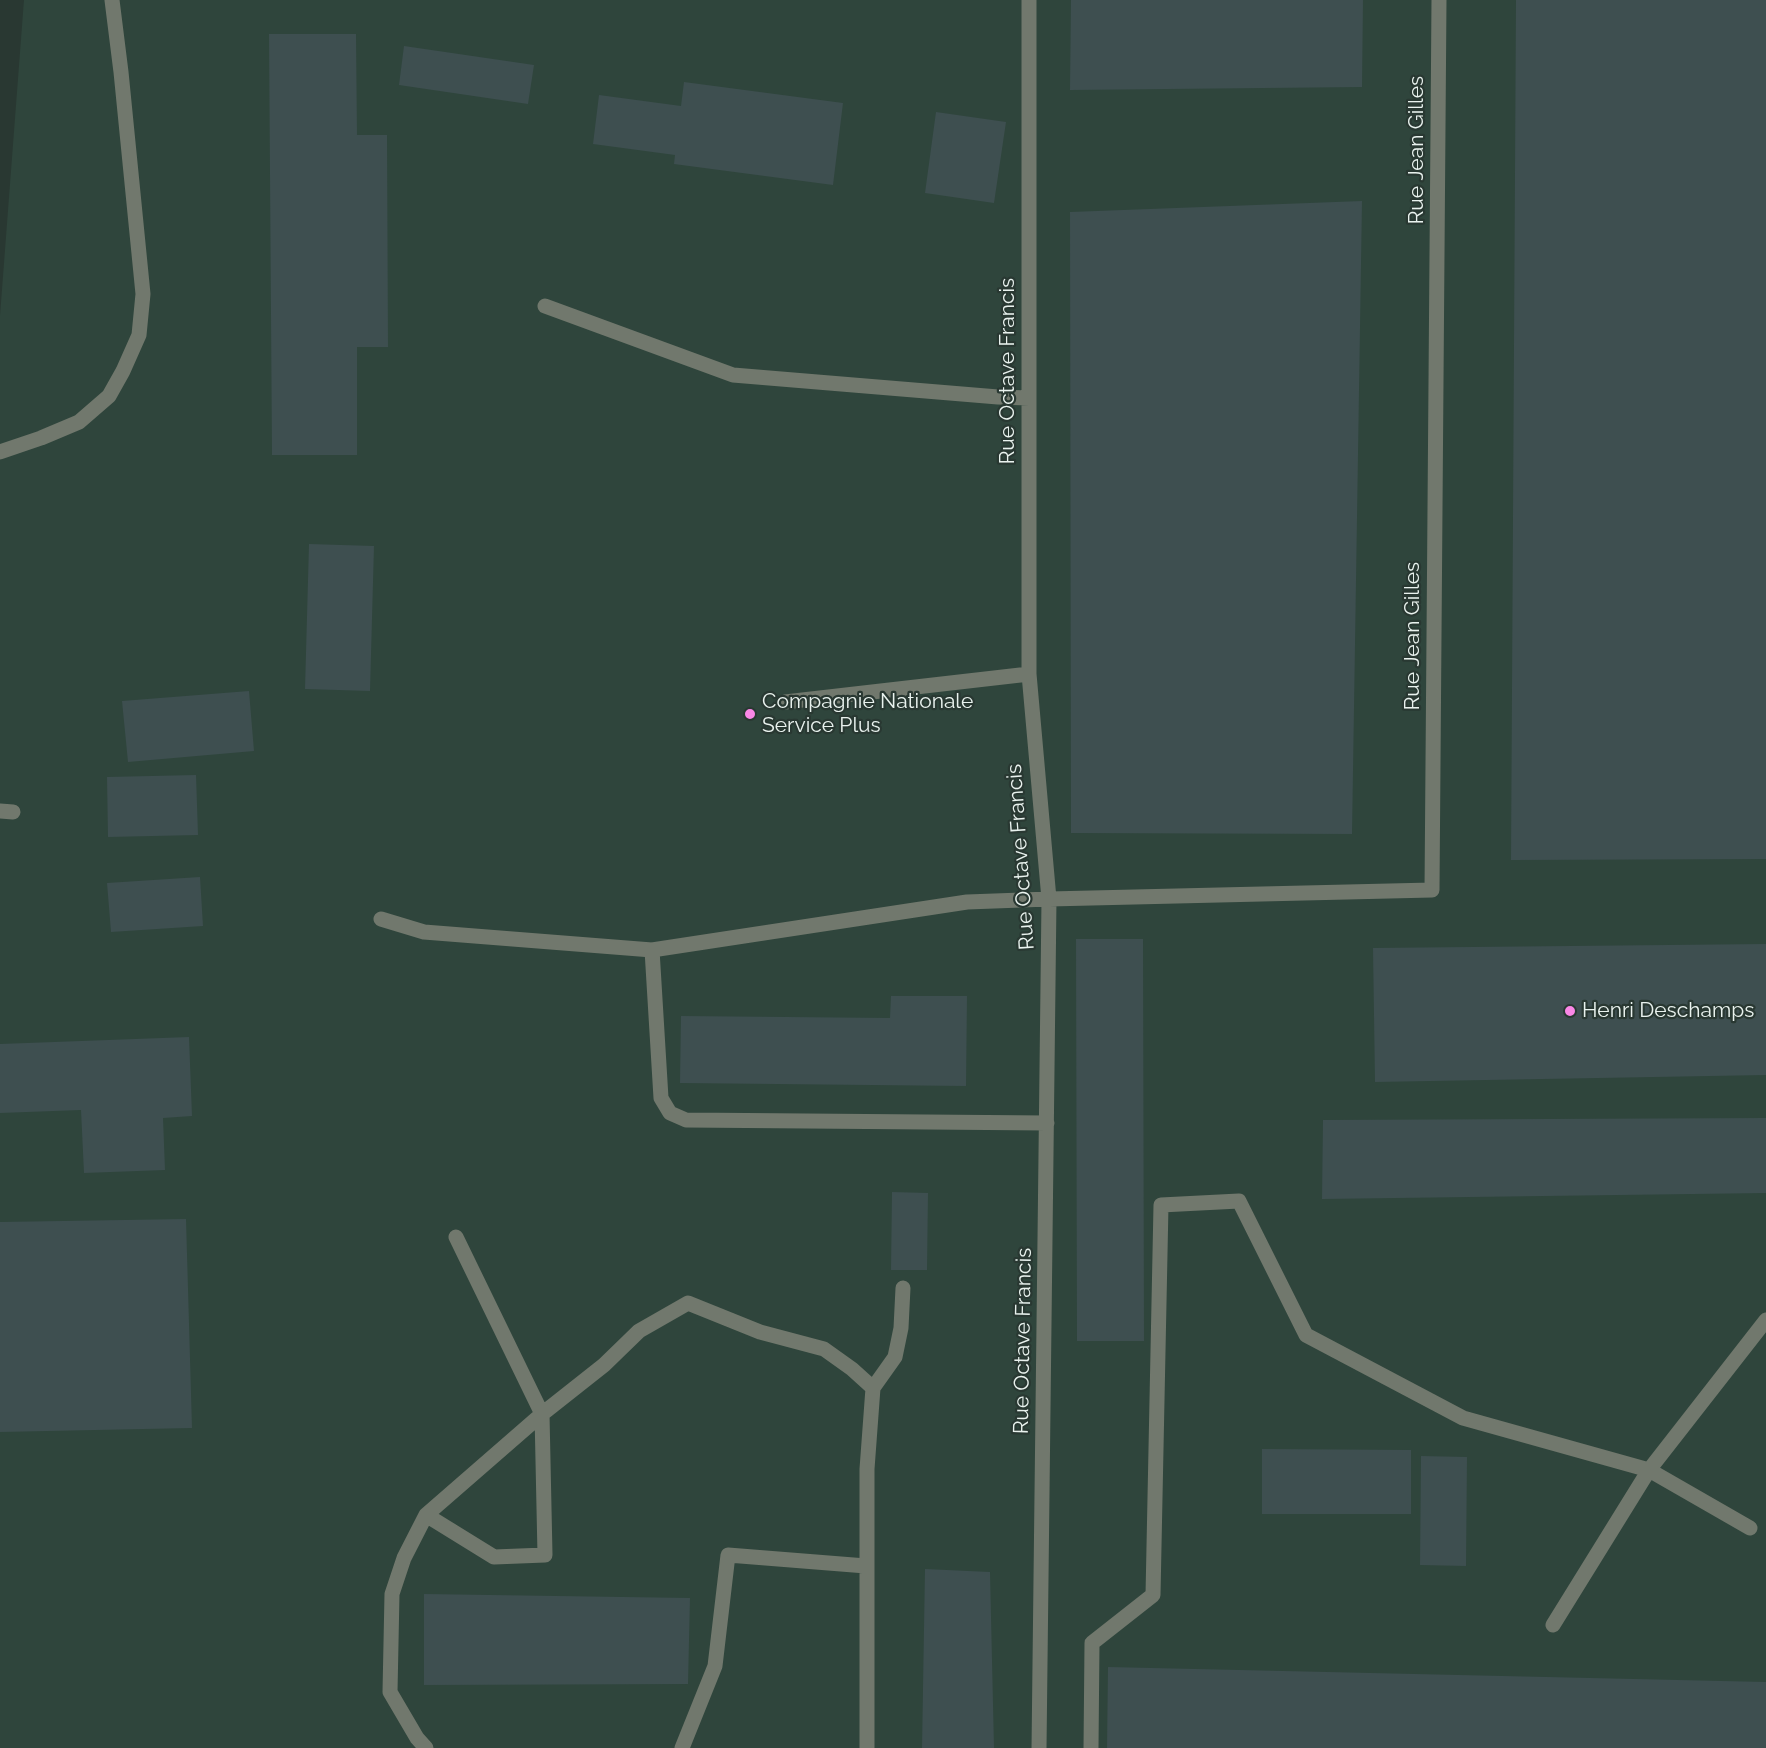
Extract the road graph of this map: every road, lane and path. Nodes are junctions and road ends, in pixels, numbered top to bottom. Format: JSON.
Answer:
{"nodes":[{"id":1,"x":112,"y":0,"type":"edge"},
{"id":2,"x":1029,"y":0,"type":"edge"},
{"id":3,"x":1439,"y":0,"type":"edge"},
{"id":4,"x":545,"y":306,"type":"dead end"},
{"id":5,"x":1029,"y":398,"type":"junction"},
{"id":6,"x":0,"y":452,"type":"edge"},
{"id":7,"x":1029,"y":674,"type":"junction"},
{"id":8,"x":785,"y":702,"type":"dead end"},
{"id":9,"x":1049,"y":899,"type":"junction"},
{"id":10,"x":381,"y":919,"type":"dead end"},
{"id":11,"x":652,"y":950,"type":"junction"},
{"id":12,"x":1047,"y":1123,"type":"junction"},
{"id":13,"x":456,"y":1237,"type":"dead end"},
{"id":14,"x":903,"y":1288,"type":"dead end"},
{"id":15,"x":1766,"y":1320,"type":"edge"},
{"id":16,"x":873,"y":1388,"type":"junction"},
{"id":17,"x":542,"y":1414,"type":"junction"},
{"id":18,"x":1649,"y":1470,"type":"junction"},
{"id":19,"x":426,"y":1515,"type":"junction"},
{"id":20,"x":1750,"y":1528,"type":"dead end"},
{"id":21,"x":866,"y":1566,"type":"junction"},
{"id":22,"x":1553,"y":1625,"type":"dead end"},
{"id":23,"x":426,"y":1748,"type":"edge"},
{"id":24,"x":682,"y":1748,"type":"edge"},
{"id":25,"x":867,"y":1748,"type":"edge"},
{"id":26,"x":1040,"y":1748,"type":"edge"},
{"id":27,"x":1091,"y":1748,"type":"edge"}],
"edges":[{"from":1,"to":6,"type":"street"},
{"from":2,"to":5,"type":"street","name":"Rue Octave Francis"},
{"from":3,"to":9,"type":"street","name":"Rue Jean Gilles"},
{"from":4,"to":5,"type":"street"},
{"from":5,"to":7,"type":"street","name":"Rue Octave Francis"},
{"from":7,"to":8,"type":"street"},
{"from":7,"to":9,"type":"street","name":"Rue Octave Francis"},
{"from":9,"to":11,"type":"street"},
{"from":9,"to":12,"type":"street","name":"Rue Octave Francis"},
{"from":10,"to":11,"type":"street"},
{"from":11,"to":12,"type":"street"},
{"from":12,"to":26,"type":"street","name":"Rue Octave Francis"},
{"from":13,"to":17,"type":"street"},
{"from":14,"to":16,"type":"street"},
{"from":15,"to":18,"type":"street"},
{"from":16,"to":17,"type":"street"},
{"from":16,"to":21,"type":"street"},
{"from":17,"to":19,"type":"street"},
{"from":17,"to":19,"type":"street"},
{"from":18,"to":20,"type":"street"},
{"from":18,"to":22,"type":"street"},
{"from":18,"to":27,"type":"street"},
{"from":19,"to":23,"type":"street"},
{"from":21,"to":24,"type":"street"},
{"from":21,"to":25,"type":"street"}]}
